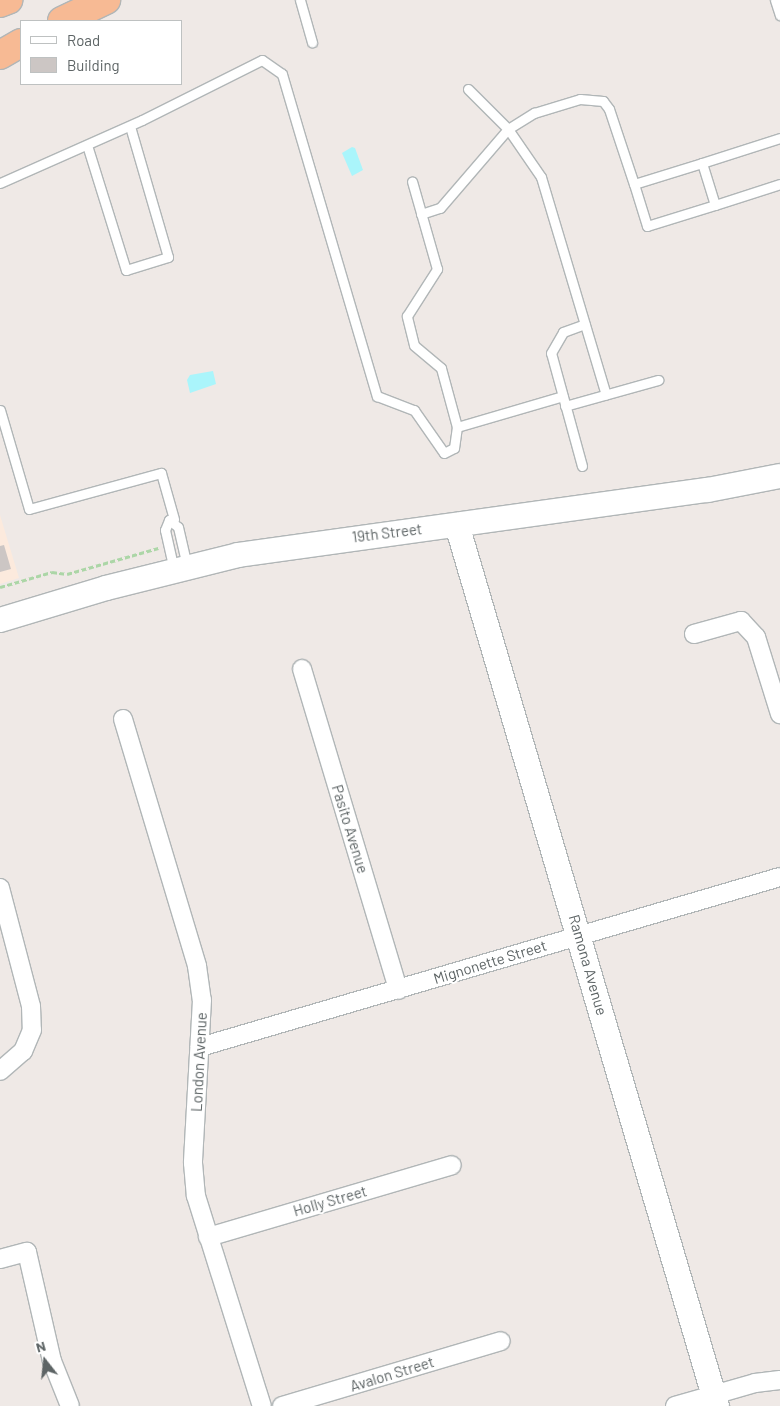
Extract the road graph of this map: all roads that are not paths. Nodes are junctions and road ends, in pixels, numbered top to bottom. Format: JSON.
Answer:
{"nodes":[{"id":1,"x":8,"y":0,"type":"edge"},
{"id":2,"x":106,"y":0,"type":"edge"},
{"id":3,"x":300,"y":0,"type":"edge"},
{"id":4,"x":775,"y":0,"type":"edge"},
{"id":5,"x":0,"y":3,"type":"edge"},
{"id":6,"x":780,"y":15,"type":"edge"},
{"id":7,"x":64,"y":20,"type":"edge"},
{"id":8,"x":312,"y":42,"type":"dead end"},
{"id":9,"x":20,"y":44,"type":"edge"},
{"id":10,"x":0,"y":55,"type":"edge"},
{"id":11,"x":468,"y":89,"type":"dead end"},
{"id":12,"x":130,"y":126,"type":"junction"},
{"id":13,"x":508,"y":129,"type":"junction"},
{"id":14,"x":780,"y":138,"type":"edge"},
{"id":15,"x":87,"y":145,"type":"junction"},
{"id":16,"x":702,"y":163,"type":"junction"},
{"id":17,"x":412,"y":181,"type":"dead end"},
{"id":18,"x":0,"y":183,"type":"edge"},
{"id":19,"x":634,"y":184,"type":"junction"},
{"id":20,"x":780,"y":184,"type":"edge"},
{"id":21,"x":715,"y":205,"type":"junction"},
{"id":22,"x":421,"y":214,"type":"junction"},
{"id":23,"x":585,"y":324,"type":"junction"},
{"id":24,"x":658,"y":380,"type":"dead end"},
{"id":25,"x":563,"y":396,"type":"junction"},
{"id":26,"x":606,"y":396,"type":"junction"},
{"id":27,"x":565,"y":406,"type":"junction"},
{"id":28,"x":0,"y":410,"type":"edge"},
{"id":29,"x":457,"y":427,"type":"junction"},
{"id":30,"x":582,"y":466,"type":"dead end"},
{"id":31,"x":780,"y":476,"type":"edge"},
{"id":32,"x":174,"y":518,"type":"dead end"},
{"id":33,"x":457,"y":525,"type":"junction"},
{"id":34,"x":0,"y":620,"type":"edge"},
{"id":35,"x":694,"y":634,"type":"dead end"},
{"id":36,"x":302,"y":669,"type":"dead end"},
{"id":37,"x":780,"y":714,"type":"edge"},
{"id":38,"x":123,"y":719,"type":"dead end"},
{"id":39,"x":780,"y":877,"type":"edge"},
{"id":40,"x":0,"y":888,"type":"edge"},
{"id":41,"x":580,"y":936,"type":"junction"},
{"id":42,"x":398,"y":990,"type":"junction"},
{"id":43,"x":200,"y":1046,"type":"junction"},
{"id":44,"x":0,"y":1071,"type":"edge"},
{"id":45,"x":452,"y":1165,"type":"dead end"},
{"id":46,"x":208,"y":1237,"type":"junction"},
{"id":47,"x":0,"y":1259,"type":"edge"},
{"id":48,"x":501,"y":1341,"type":"dead end"},
{"id":49,"x":780,"y":1380,"type":"edge"},
{"id":50,"x":715,"y":1400,"type":"edge"},
{"id":51,"x":70,"y":1406,"type":"edge"},
{"id":52,"x":262,"y":1406,"type":"edge"},
{"id":53,"x":282,"y":1406,"type":"edge"},
{"id":54,"x":675,"y":1406,"type":"edge"}],
"edges":[{"from":1,"to":5,"type":"highway"},
{"from":2,"to":7,"type":"highway"},
{"from":3,"to":8,"type":"lane"},
{"from":4,"to":6,"type":"lane"},
{"from":9,"to":10,"type":"highway"},
{"from":11,"to":13,"type":"lane"},
{"from":12,"to":15,"type":"lane"},
{"from":12,"to":15,"type":"lane"},
{"from":12,"to":29,"type":"lane"},
{"from":13,"to":19,"type":"lane"},
{"from":13,"to":22,"type":"lane"},
{"from":13,"to":23,"type":"lane"},
{"from":14,"to":16,"type":"lane"},
{"from":15,"to":18,"type":"lane"},
{"from":16,"to":19,"type":"lane"},
{"from":16,"to":21,"type":"lane"},
{"from":17,"to":22,"type":"lane"},
{"from":19,"to":21,"type":"lane"},
{"from":20,"to":21,"type":"lane"},
{"from":22,"to":29,"type":"lane"},
{"from":23,"to":25,"type":"lane"},
{"from":23,"to":26,"type":"lane"},
{"from":24,"to":26,"type":"lane"},
{"from":25,"to":27,"type":"lane"},
{"from":25,"to":29,"type":"lane"},
{"from":26,"to":27,"type":"lane"},
{"from":27,"to":30,"type":"lane"},
{"from":28,"to":32,"type":"lane"},
{"from":31,"to":33,"type":"street","name":"19th Street"},
{"from":33,"to":34,"type":"street","name":"19th Street"},
{"from":33,"to":41,"type":"street","name":"Ramona Avenue"},
{"from":35,"to":37,"type":"street"},
{"from":36,"to":42,"type":"street","name":"Pasito Avenue"},
{"from":38,"to":43,"type":"street","name":"London Avenue"},
{"from":39,"to":41,"type":"street","name":"Mignonette Street"},
{"from":40,"to":44,"type":"street"},
{"from":41,"to":42,"type":"street","name":"Mignonette Street"},
{"from":41,"to":50,"type":"street","name":"Ramona Avenue"},
{"from":42,"to":43,"type":"street","name":"Mignonette Street"},
{"from":43,"to":46,"type":"street","name":"London Avenue"},
{"from":45,"to":46,"type":"street","name":"Holly Street"},
{"from":46,"to":52,"type":"street","name":"London Avenue"},
{"from":47,"to":51,"type":"street"},
{"from":48,"to":53,"type":"street","name":"Avalon Street"},
{"from":49,"to":50,"type":"street"},
{"from":50,"to":54,"type":"street"}]}
